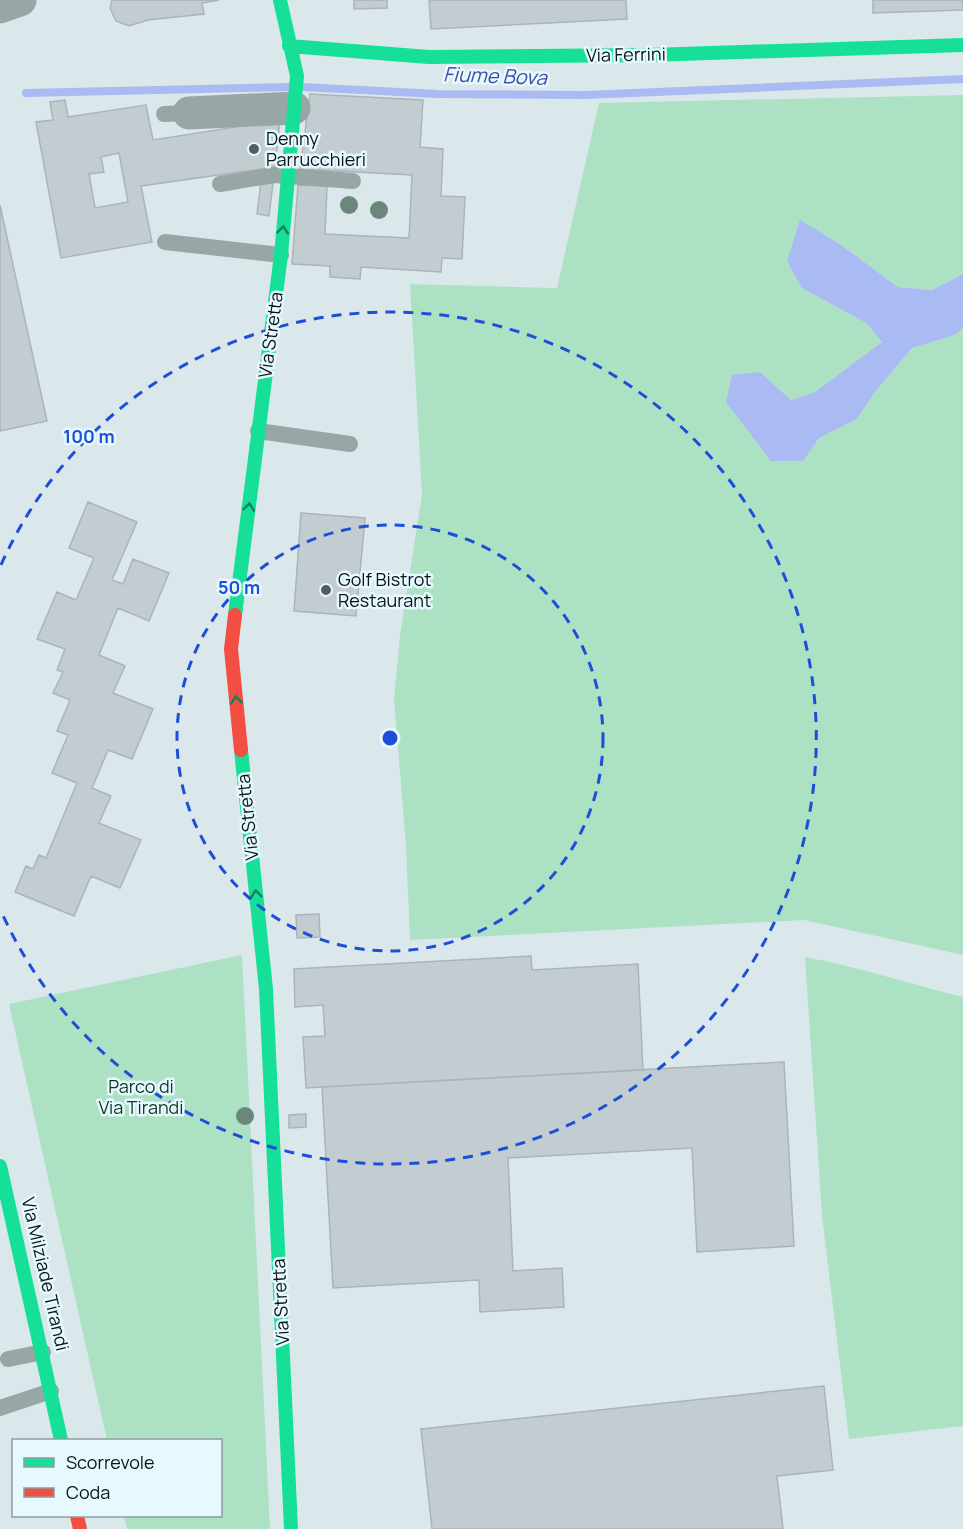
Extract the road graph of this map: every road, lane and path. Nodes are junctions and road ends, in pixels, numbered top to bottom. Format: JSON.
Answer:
{"nodes":[{"id":1,"x":20,"y":0,"type":"edge"},
{"id":2,"x":280,"y":0,"type":"edge"},
{"id":3,"x":0,"y":7,"type":"edge"},
{"id":4,"x":963,"y":45,"type":"edge"},
{"id":5,"x":289,"y":46,"type":"junction"},
{"id":6,"x":294,"y":108,"type":"junction"},
{"id":7,"x":177,"y":114,"type":"dead end"},
{"id":8,"x":289,"y":176,"type":"junction"},
{"id":9,"x":353,"y":181,"type":"dead end"},
{"id":10,"x":220,"y":184,"type":"dead end"},
{"id":11,"x":165,"y":242,"type":"dead end"},
{"id":12,"x":281,"y":255,"type":"junction"},
{"id":13,"x":258,"y":432,"type":"junction"},
{"id":14,"x":350,"y":444,"type":"dead end"},
{"id":15,"x":0,"y":1166,"type":"edge"},
{"id":16,"x":42,"y":1352,"type":"junction"},
{"id":17,"x":8,"y":1359,"type":"dead end"},
{"id":18,"x":51,"y":1391,"type":"junction"},
{"id":19,"x":0,"y":1407,"type":"edge"},
{"id":20,"x":62,"y":1439,"type":"edge"},
{"id":21,"x":291,"y":1529,"type":"edge"}],
"edges":[{"from":1,"to":3,"type":"street"},
{"from":2,"to":5,"type":"street","name":"Via Stretta"},
{"from":4,"to":5,"type":"street","name":"Via Ferrini"},
{"from":5,"to":6,"type":"street","name":"Via Stretta"},
{"from":6,"to":7,"type":"street"},
{"from":6,"to":8,"type":"street","name":"Via Stretta"},
{"from":8,"to":9,"type":"lane"},
{"from":8,"to":10,"type":"lane"},
{"from":12,"to":8,"type":"street","name":"Via Stretta","one_way":true},
{"from":11,"to":12,"type":"lane"},
{"from":12,"to":13,"type":"street","name":"Via Stretta"},
{"from":13,"to":14,"type":"lane"},
{"from":21,"to":13,"type":"street","name":"Via Stretta","one_way":true},
{"from":15,"to":16,"type":"street","name":"Via Milziade Tirandi"},
{"from":16,"to":17,"type":"lane"},
{"from":16,"to":18,"type":"street","name":"Via Milziade Tirandi"},
{"from":18,"to":19,"type":"lane"},
{"from":18,"to":20,"type":"street","name":"Via Milziade Tirandi"}]}
